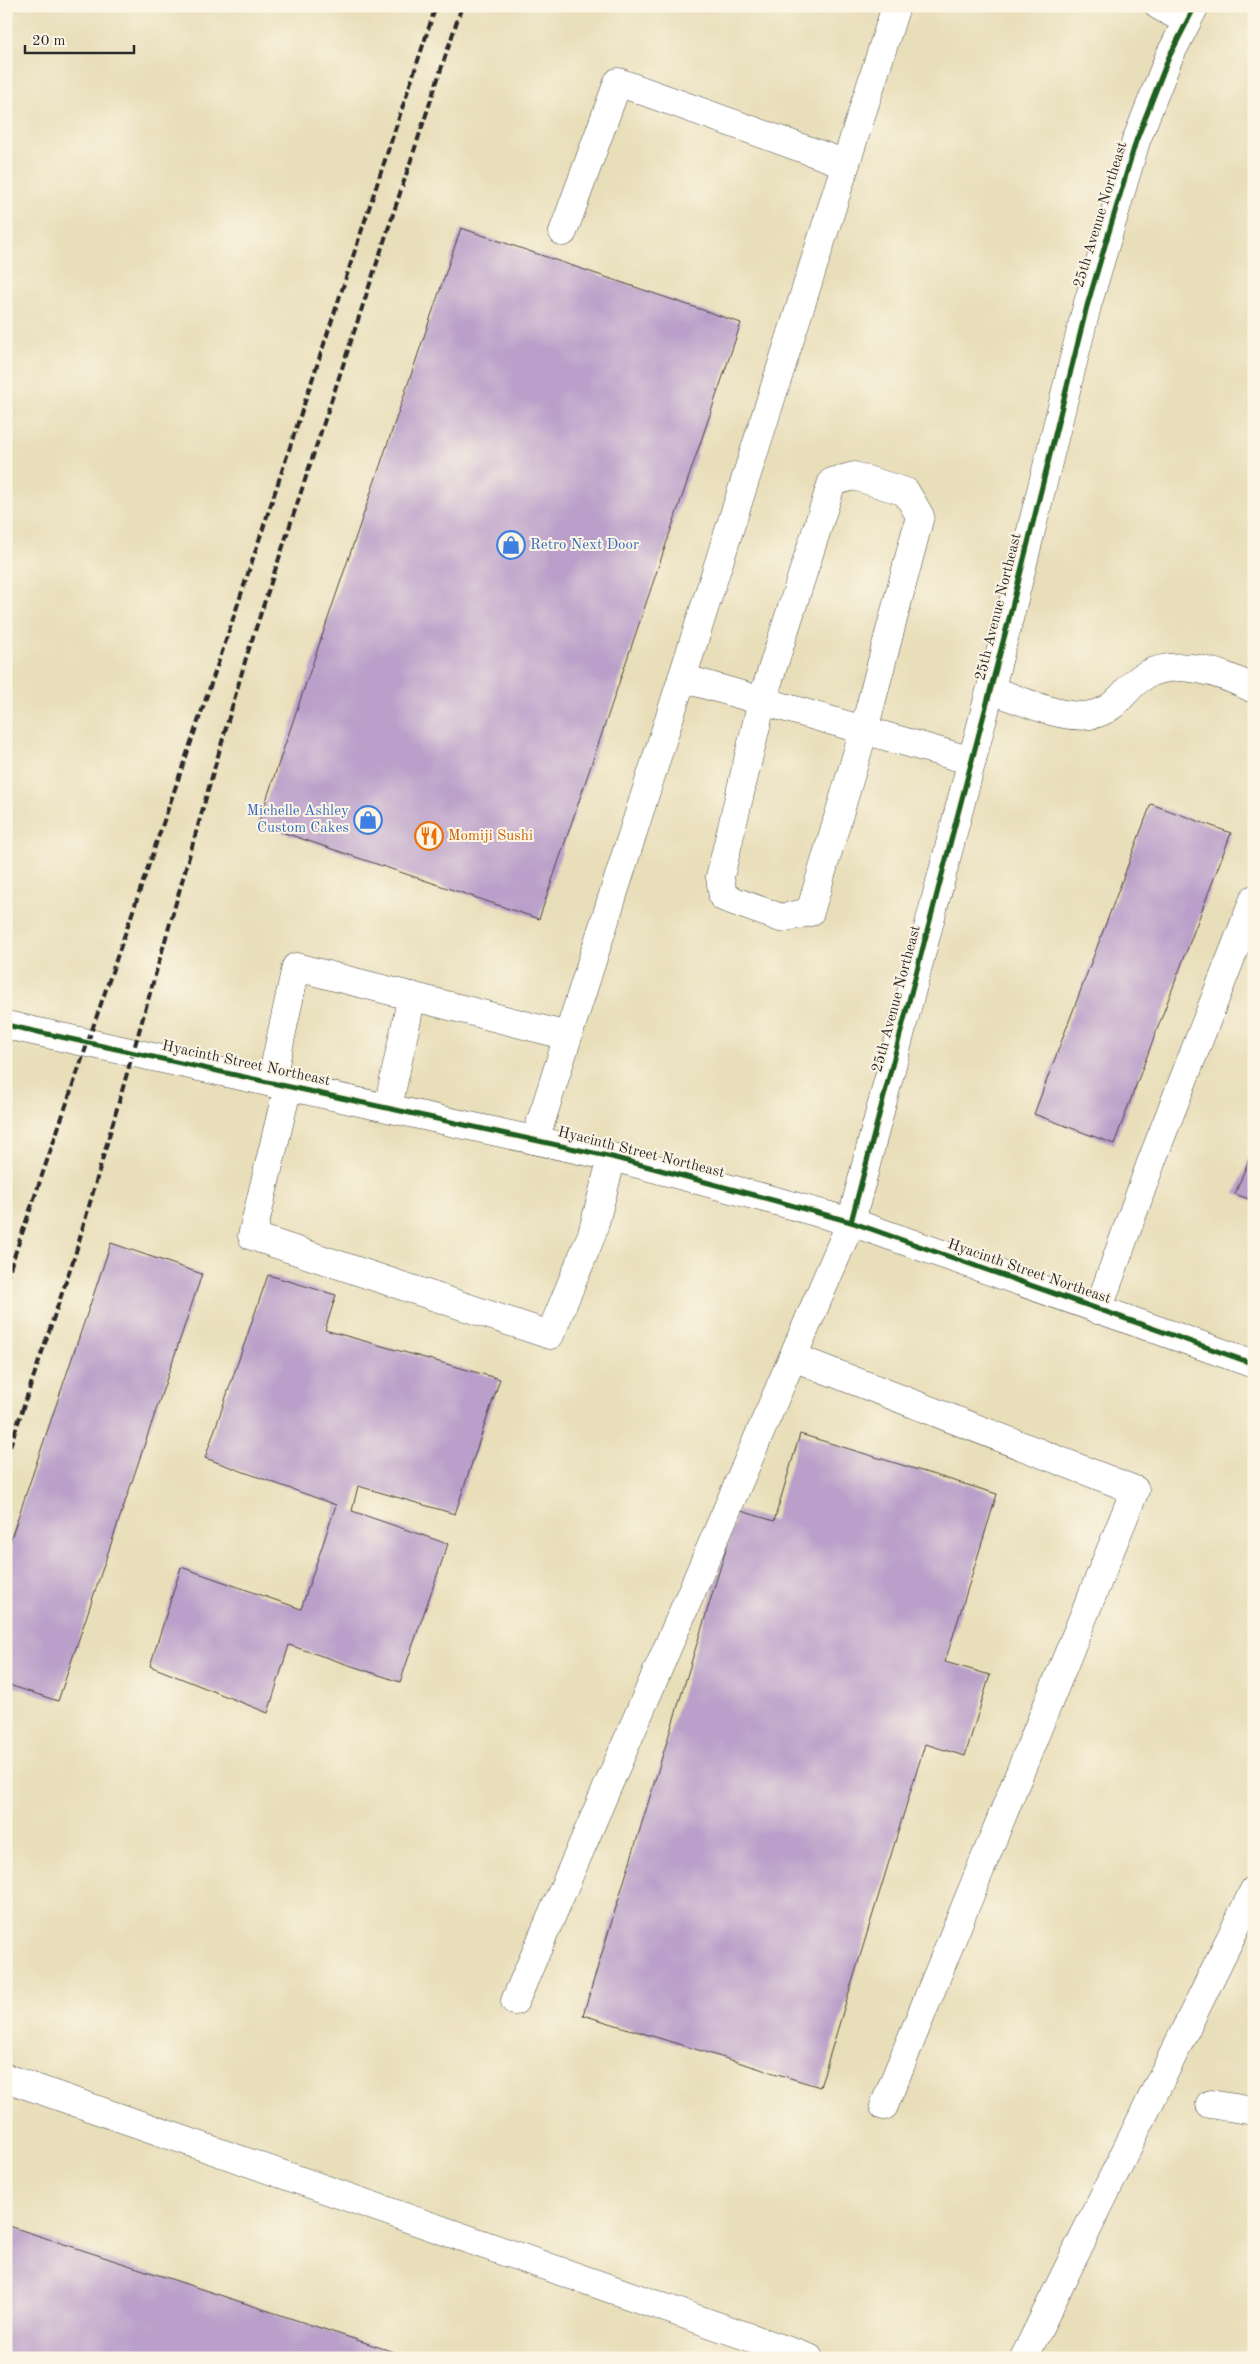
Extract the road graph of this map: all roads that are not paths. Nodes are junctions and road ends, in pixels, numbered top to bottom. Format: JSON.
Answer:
{"nodes":[{"id":1,"x":896,"y":6,"type":"edge"},
{"id":2,"x":1159,"y":6,"type":"edge"},
{"id":3,"x":1191,"y":14,"type":"edge"},
{"id":4,"x":846,"y":164,"type":"junction"},
{"id":5,"x":563,"y":232,"type":"dead end"},
{"id":6,"x":682,"y":678,"type":"junction"},
{"id":7,"x":1254,"y":689,"type":"edge"},
{"id":8,"x":991,"y":690,"type":"junction"},
{"id":9,"x":762,"y":701,"type":"junction"},
{"id":10,"x":864,"y":730,"type":"junction"},
{"id":11,"x":972,"y":760,"type":"junction"},
{"id":12,"x":1254,"y":899,"type":"edge"},
{"id":13,"x":412,"y":996,"type":"junction"},
{"id":14,"x":6,"y":1025,"type":"edge"},
{"id":15,"x":568,"y":1036,"type":"junction"},
{"id":16,"x":279,"y":1084,"type":"junction"},
{"id":17,"x":388,"y":1108,"type":"junction"},
{"id":18,"x":535,"y":1140,"type":"junction"},
{"id":19,"x":612,"y":1157,"type":"junction"},
{"id":20,"x":851,"y":1222,"type":"junction"},
{"id":21,"x":1098,"y":1310,"type":"junction"},
{"id":22,"x":793,"y":1357,"type":"junction"},
{"id":23,"x":1254,"y":1364,"type":"edge"},
{"id":24,"x":1254,"y":1890,"type":"edge"},
{"id":25,"x":516,"y":2001,"type":"dead end"},
{"id":26,"x":6,"y":2078,"type":"edge"},
{"id":27,"x":1210,"y":2104,"type":"dead end"},
{"id":28,"x":884,"y":2106,"type":"dead end"},
{"id":29,"x":1254,"y":2111,"type":"edge"},
{"id":30,"x":809,"y":2358,"type":"edge"},
{"id":31,"x":1024,"y":2358,"type":"edge"}],
"edges":[{"from":1,"to":4,"type":"main road"},
{"from":2,"to":3,"type":"main road"},
{"from":3,"to":8,"type":"main road","name":"25th Avenue Northeast"},
{"from":4,"to":5,"type":"main road"},
{"from":4,"to":6,"type":"main road"},
{"from":6,"to":9,"type":"main road"},
{"from":6,"to":15,"type":"main road"},
{"from":7,"to":8,"type":"main road"},
{"from":8,"to":11,"type":"main road","name":"25th Avenue Northeast"},
{"from":9,"to":10,"type":"main road"},
{"from":9,"to":10,"type":"main road"},
{"from":9,"to":10,"type":"main road"},
{"from":10,"to":11,"type":"main road"},
{"from":11,"to":20,"type":"main road","name":"25th Avenue Northeast"},
{"from":12,"to":21,"type":"main road"},
{"from":13,"to":15,"type":"main road"},
{"from":13,"to":16,"type":"main road"},
{"from":13,"to":17,"type":"main road"},
{"from":14,"to":16,"type":"main road","name":"Hyacinth Street Northeast"},
{"from":15,"to":18,"type":"main road"},
{"from":16,"to":17,"type":"main road","name":"Hyacinth Street Northeast"},
{"from":16,"to":19,"type":"main road"},
{"from":17,"to":18,"type":"main road","name":"Hyacinth Street Northeast"},
{"from":18,"to":19,"type":"main road","name":"Hyacinth Street Northeast"},
{"from":19,"to":20,"type":"main road","name":"Hyacinth Street Northeast"},
{"from":20,"to":21,"type":"main road","name":"Hyacinth Street Northeast"},
{"from":20,"to":22,"type":"main road","name":"25th Avenue Northeast"},
{"from":21,"to":23,"type":"main road","name":"Hyacinth Street Northeast"},
{"from":22,"to":25,"type":"main road","name":"25th Avenue Northeast"},
{"from":22,"to":28,"type":"main road"},
{"from":24,"to":31,"type":"main road"},
{"from":26,"to":30,"type":"main road"},
{"from":27,"to":29,"type":"main road"}]}
